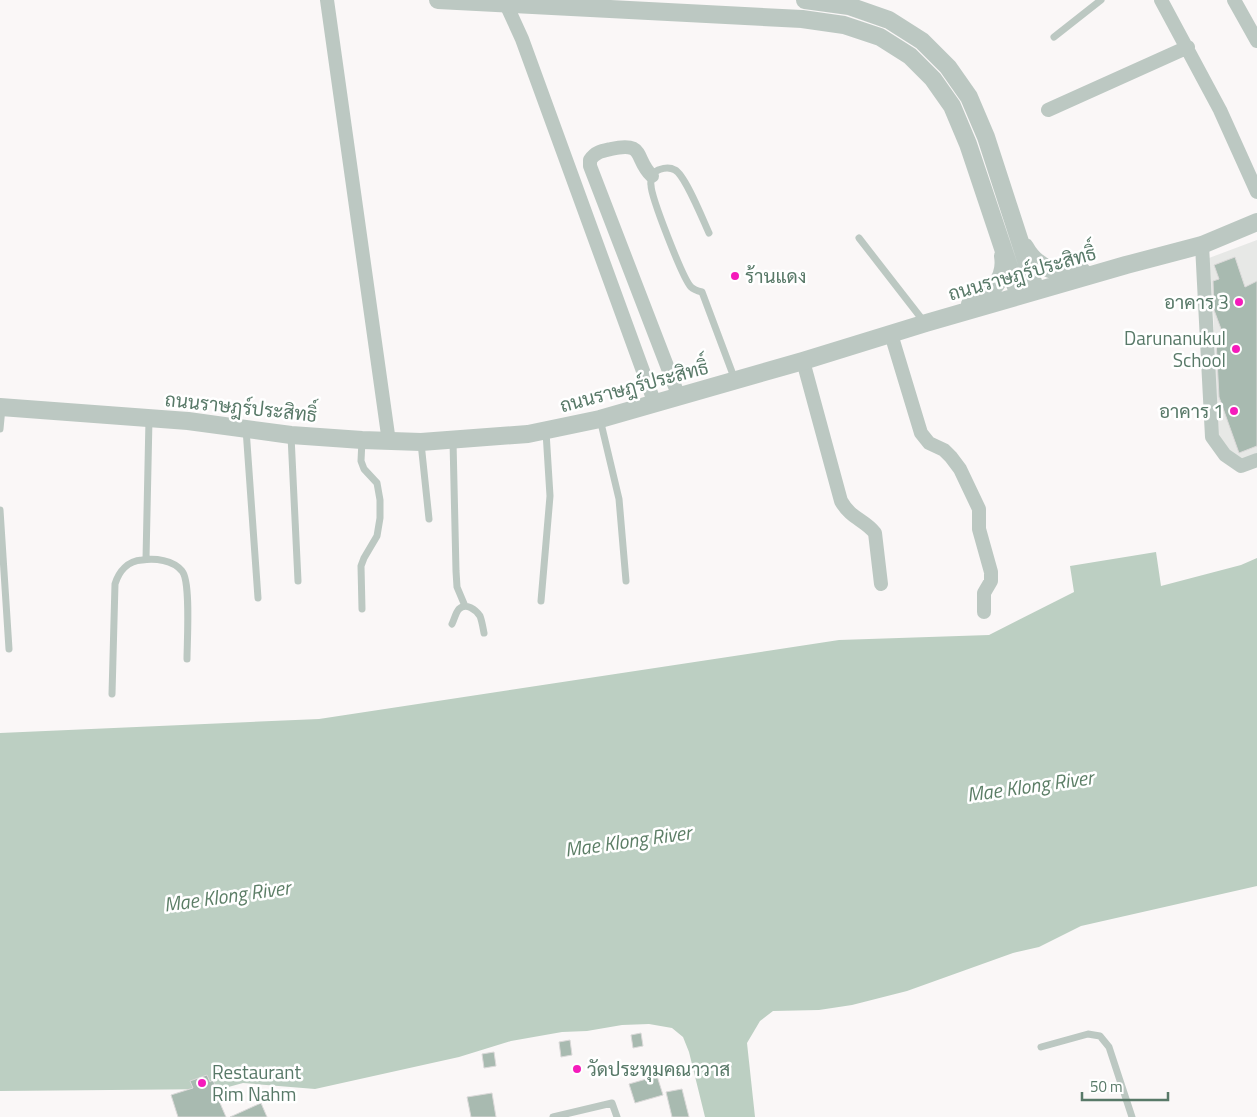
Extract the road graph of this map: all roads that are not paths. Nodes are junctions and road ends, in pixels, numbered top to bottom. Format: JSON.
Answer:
{"nodes":[{"id":1,"x":327,"y":0,"type":"edge"},
{"id":2,"x":438,"y":0,"type":"edge"},
{"id":3,"x":805,"y":0,"type":"edge"},
{"id":4,"x":1101,"y":0,"type":"edge"},
{"id":5,"x":1161,"y":0,"type":"edge"},
{"id":6,"x":1234,"y":0,"type":"edge"},
{"id":7,"x":512,"y":2,"type":"edge"},
{"id":8,"x":1054,"y":37,"type":"dead end"},
{"id":9,"x":1257,"y":41,"type":"edge"},
{"id":10,"x":1188,"y":48,"type":"junction"},
{"id":11,"x":1048,"y":110,"type":"dead end"},
{"id":12,"x":652,"y":176,"type":"junction"},
{"id":13,"x":1257,"y":192,"type":"edge"},
{"id":14,"x":1257,"y":222,"type":"edge"},
{"id":15,"x":1017,"y":231,"type":"junction"},
{"id":16,"x":709,"y":233,"type":"dead end"},
{"id":17,"x":999,"y":236,"type":"junction"},
{"id":18,"x":859,"y":238,"type":"dead end"},
{"id":19,"x":1202,"y":246,"type":"junction"},
{"id":20,"x":1126,"y":265,"type":"junction"},
{"id":21,"x":1036,"y":291,"type":"junction"},
{"id":22,"x":1019,"y":296,"type":"junction"},
{"id":23,"x":926,"y":323,"type":"junction"},
{"id":24,"x":892,"y":334,"type":"junction"},
{"id":25,"x":803,"y":361,"type":"junction"},
{"id":26,"x":736,"y":380,"type":"junction"},
{"id":27,"x":679,"y":397,"type":"junction"},
{"id":28,"x":655,"y":404,"type":"junction"},
{"id":29,"x":1,"y":407,"type":"edge"},
{"id":30,"x":148,"y":419,"type":"junction"},
{"id":31,"x":600,"y":419,"type":"junction"},
{"id":32,"x":246,"y":428,"type":"junction"},
{"id":33,"x":0,"y":429,"type":"edge"},
{"id":34,"x":546,"y":430,"type":"junction"},
{"id":35,"x":291,"y":435,"type":"junction"},
{"id":36,"x":362,"y":440,"type":"junction"},
{"id":37,"x":453,"y":440,"type":"junction"},
{"id":38,"x":389,"y":442,"type":"junction"},
{"id":39,"x":421,"y":442,"type":"junction"},
{"id":40,"x":1257,"y":460,"type":"edge"},
{"id":41,"x":0,"y":510,"type":"edge"},
{"id":42,"x":429,"y":519,"type":"dead end"},
{"id":43,"x":146,"y":559,"type":"junction"},
{"id":44,"x":298,"y":581,"type":"dead end"},
{"id":45,"x":626,"y":581,"type":"dead end"},
{"id":46,"x":881,"y":584,"type":"dead end"},
{"id":47,"x":258,"y":598,"type":"dead end"},
{"id":48,"x":541,"y":601,"type":"dead end"},
{"id":49,"x":465,"y":606,"type":"junction"},
{"id":50,"x":362,"y":609,"type":"dead end"},
{"id":51,"x":984,"y":612,"type":"dead end"},
{"id":52,"x":452,"y":624,"type":"dead end"},
{"id":53,"x":484,"y":633,"type":"dead end"},
{"id":54,"x":9,"y":649,"type":"dead end"},
{"id":55,"x":187,"y":658,"type":"dead end"},
{"id":56,"x":112,"y":694,"type":"dead end"},
{"id":57,"x":1041,"y":1047,"type":"dead end"},
{"id":58,"x":553,"y":1117,"type":"edge"},
{"id":59,"x":618,"y":1117,"type":"edge"},
{"id":60,"x":1132,"y":1117,"type":"edge"}],
"edges":[{"from":1,"to":38,"type":"street"},
{"from":2,"to":7,"type":"street"},
{"from":3,"to":15,"type":"street"},
{"from":4,"to":8,"type":"lane"},
{"from":5,"to":10,"type":"street"},
{"from":6,"to":9,"type":"street"},
{"from":7,"to":17,"type":"street"},
{"from":7,"to":28,"type":"street"},
{"from":10,"to":11,"type":"street"},
{"from":10,"to":13,"type":"street"},
{"from":12,"to":16,"type":"lane"},
{"from":12,"to":26,"type":"lane"},
{"from":12,"to":27,"type":"street"},
{"from":14,"to":19,"type":"street","name":"ถนนราษฎร์ประสิทธิ์"},
{"from":15,"to":20,"type":"street"},
{"from":15,"to":21,"type":"street"},
{"from":17,"to":22,"type":"street"},
{"from":17,"to":23,"type":"street"},
{"from":18,"to":23,"type":"lane"},
{"from":19,"to":20,"type":"street","name":"ถนนราษฎร์ประสิทธิ์"},
{"from":19,"to":40,"type":"street"},
{"from":20,"to":21,"type":"street","name":"ถนนราษฎร์ประสิทธิ์"},
{"from":21,"to":22,"type":"street","name":"ถนนราษฎร์ประสิทธิ์"},
{"from":22,"to":23,"type":"street","name":"ถนนราษฎร์ประสิทธิ์"},
{"from":23,"to":24,"type":"street","name":"ถนนราษฎร์ประสิทธิ์"},
{"from":24,"to":25,"type":"street","name":"ถนนราษฎร์ประสิทธิ์"},
{"from":24,"to":51,"type":"street"},
{"from":25,"to":26,"type":"street","name":"ถนนราษฎร์ประสิทธิ์"},
{"from":25,"to":46,"type":"street"},
{"from":26,"to":27,"type":"street","name":"ถนนราษฎร์ประสิทธิ์"},
{"from":27,"to":28,"type":"street","name":"ถนนราษฎร์ประสิทธิ์"},
{"from":28,"to":31,"type":"street","name":"ถนนราษฎร์ประสิทธิ์"},
{"from":29,"to":30,"type":"street","name":"ถนนราษฎร์ประสิทธิ์"},
{"from":29,"to":33,"type":"lane"},
{"from":30,"to":32,"type":"street","name":"ถนนราษฎร์ประสิทธิ์"},
{"from":30,"to":43,"type":"lane"},
{"from":31,"to":34,"type":"street","name":"ถนนราษฎร์ประสิทธิ์"},
{"from":31,"to":45,"type":"lane"},
{"from":32,"to":35,"type":"street","name":"ถนนราษฎร์ประสิทธิ์"},
{"from":32,"to":47,"type":"lane"},
{"from":34,"to":37,"type":"street","name":"ถนนราษฎร์ประสิทธิ์"},
{"from":34,"to":48,"type":"lane"},
{"from":35,"to":36,"type":"street","name":"ถนนราษฎร์ประสิทธิ์"},
{"from":35,"to":44,"type":"lane"},
{"from":36,"to":38,"type":"street","name":"ถนนราษฎร์ประสิทธิ์"},
{"from":36,"to":50,"type":"lane"},
{"from":37,"to":39,"type":"street","name":"ถนนราษฎร์ประสิทธิ์"},
{"from":37,"to":49,"type":"lane"},
{"from":38,"to":39,"type":"street","name":"ถนนราษฎร์ประสิทธิ์"},
{"from":39,"to":42,"type":"lane"},
{"from":41,"to":54,"type":"lane"},
{"from":43,"to":55,"type":"lane"},
{"from":43,"to":56,"type":"lane"},
{"from":49,"to":52,"type":"lane"},
{"from":49,"to":53,"type":"lane"},
{"from":57,"to":60,"type":"lane"},
{"from":58,"to":59,"type":"lane"}]}
